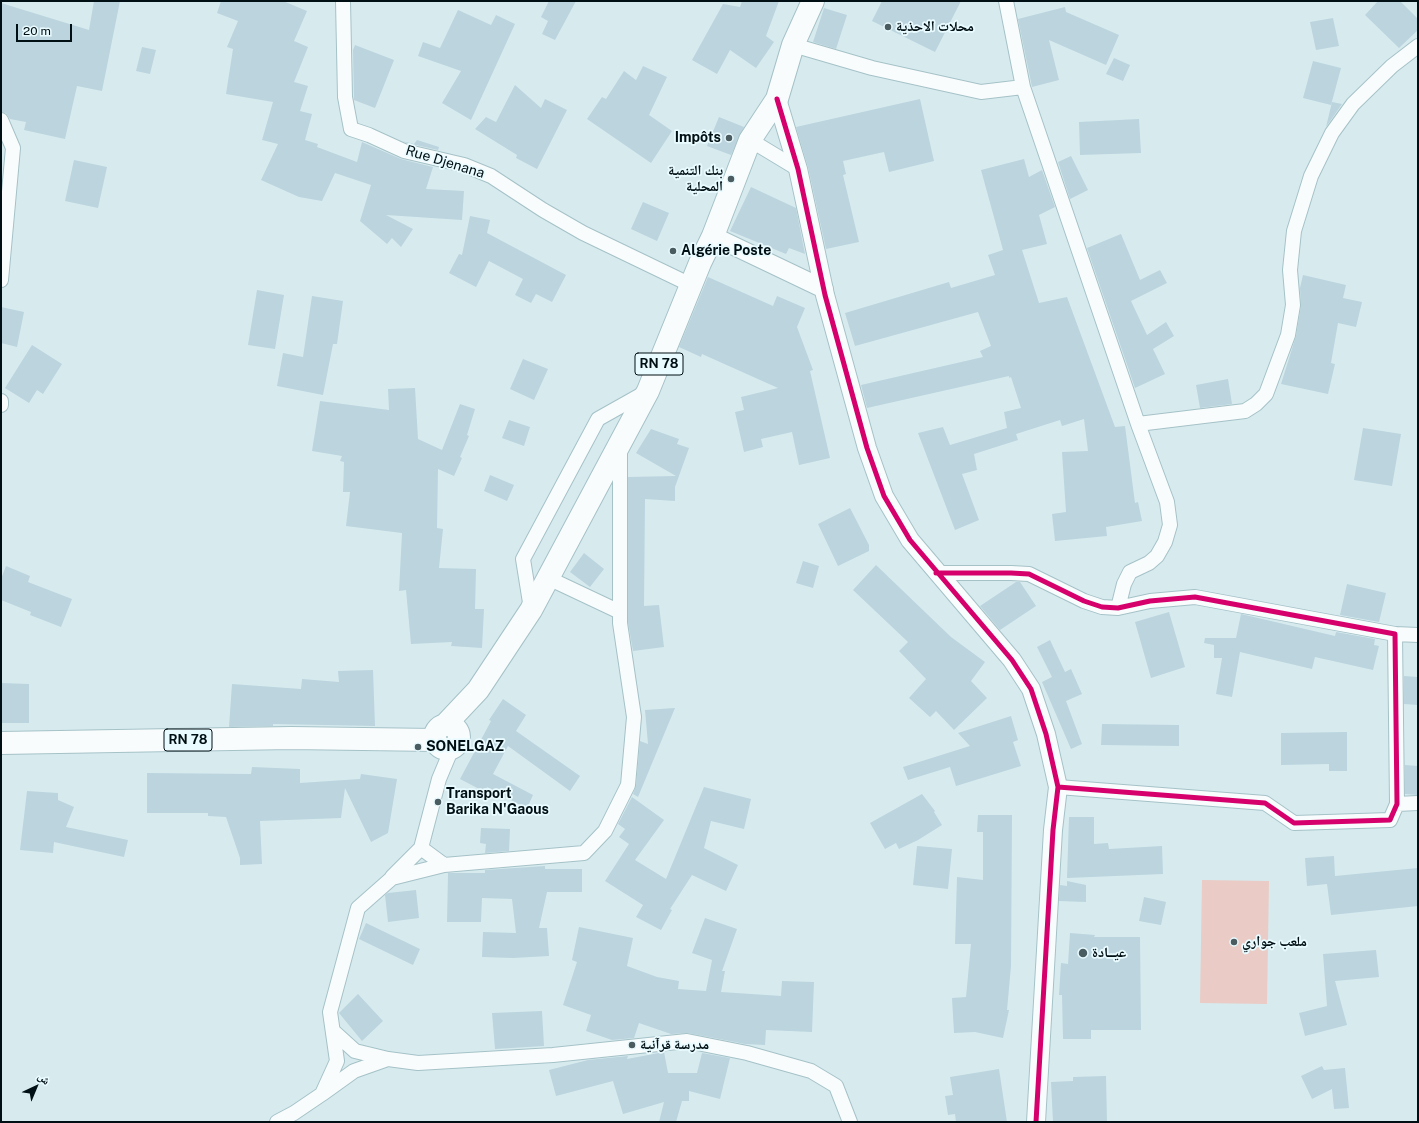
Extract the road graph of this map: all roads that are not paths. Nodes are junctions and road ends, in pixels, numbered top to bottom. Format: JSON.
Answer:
{"nodes":[{"id":1,"x":343,"y":1,"type":"edge"},
{"id":2,"x":813,"y":1,"type":"edge"},
{"id":3,"x":1006,"y":1,"type":"edge"},
{"id":4,"x":792,"y":45,"type":"junction"},
{"id":5,"x":1418,"y":46,"type":"edge"},
{"id":6,"x":1023,"y":87,"type":"junction"},
{"id":7,"x":777,"y":99,"type":"junction"},
{"id":8,"x":1,"y":120,"type":"edge"},
{"id":9,"x":750,"y":140,"type":"junction"},
{"id":10,"x":798,"y":169,"type":"junction"},
{"id":11,"x":713,"y":236,"type":"junction"},
{"id":12,"x":1,"y":280,"type":"edge"},
{"id":13,"x":691,"y":285,"type":"junction"},
{"id":14,"x":824,"y":289,"type":"junction"},
{"id":15,"x":648,"y":391,"type":"junction"},
{"id":16,"x":1,"y":400,"type":"edge"},
{"id":17,"x":1,"y":405,"type":"edge"},
{"id":18,"x":1138,"y":424,"type":"junction"},
{"id":19,"x":620,"y":442,"type":"junction"},
{"id":20,"x":936,"y":573,"type":"junction"},
{"id":21,"x":548,"y":578,"type":"junction"},
{"id":22,"x":1118,"y":608,"type":"junction"},
{"id":23,"x":531,"y":610,"type":"junction"},
{"id":24,"x":620,"y":612,"type":"junction"},
{"id":25,"x":1395,"y":634,"type":"junction"},
{"id":26,"x":1418,"y":635,"type":"edge"},
{"id":27,"x":445,"y":737,"type":"junction"},
{"id":28,"x":1,"y":743,"type":"edge"},
{"id":29,"x":1058,"y":787,"type":"junction"},
{"id":30,"x":1418,"y":803,"type":"edge"},
{"id":31,"x":1397,"y":804,"type":"junction"},
{"id":32,"x":421,"y":848,"type":"junction"},
{"id":33,"x":444,"y":865,"type":"junction"},
{"id":34,"x":392,"y":878,"type":"junction"},
{"id":35,"x":333,"y":1031,"type":"junction"},
{"id":36,"x":388,"y":1059,"type":"junction"},
{"id":37,"x":322,"y":1094,"type":"junction"},
{"id":38,"x":277,"y":1122,"type":"edge"},
{"id":39,"x":850,"y":1122,"type":"edge"},
{"id":40,"x":1036,"y":1122,"type":"edge"}],
"edges":[{"from":1,"to":13,"type":"street","name":"Rue Djenana"},
{"from":2,"to":4,"type":"main road","number":"RN 78"},
{"from":3,"to":6,"type":"street"},
{"from":4,"to":6,"type":"street"},
{"from":4,"to":7,"type":"main road","number":"RN 78"},
{"from":5,"to":18,"type":"street"},
{"from":6,"to":18,"type":"street"},
{"from":7,"to":9,"type":"main road","number":"RN 78"},
{"from":7,"to":10,"type":"street"},
{"from":8,"to":12,"type":"street"},
{"from":9,"to":10,"type":"street"},
{"from":9,"to":11,"type":"main road","number":"RN 78"},
{"from":10,"to":14,"type":"street"},
{"from":11,"to":13,"type":"main road","number":"RN 78"},
{"from":11,"to":14,"type":"street"},
{"from":13,"to":15,"type":"main road","number":"RN 78"},
{"from":14,"to":20,"type":"street"},
{"from":15,"to":19,"type":"main road","number":"RN 78"},
{"from":15,"to":23,"type":"street"},
{"from":16,"to":17,"type":"street"},
{"from":18,"to":22,"type":"street"},
{"from":19,"to":21,"type":"main road","number":"RN 78"},
{"from":19,"to":24,"type":"street"},
{"from":20,"to":22,"type":"street"},
{"from":20,"to":29,"type":"street"},
{"from":21,"to":23,"type":"main road","number":"RN 78"},
{"from":21,"to":24,"type":"street"},
{"from":22,"to":25,"type":"street"},
{"from":23,"to":27,"type":"main road","number":"RN 78"},
{"from":24,"to":33,"type":"street"},
{"from":25,"to":26,"type":"street"},
{"from":25,"to":31,"type":"street"},
{"from":27,"to":28,"type":"main road","number":"RN 78"},
{"from":27,"to":32,"type":"street"},
{"from":29,"to":31,"type":"street"},
{"from":29,"to":40,"type":"street"},
{"from":30,"to":31,"type":"street"},
{"from":32,"to":33,"type":"street"},
{"from":32,"to":34,"type":"street"},
{"from":33,"to":34,"type":"street"},
{"from":34,"to":35,"type":"street"},
{"from":35,"to":36,"type":"street"},
{"from":35,"to":37,"type":"street"},
{"from":36,"to":37,"type":"street"},
{"from":36,"to":39,"type":"street"},
{"from":37,"to":38,"type":"street"}]}
